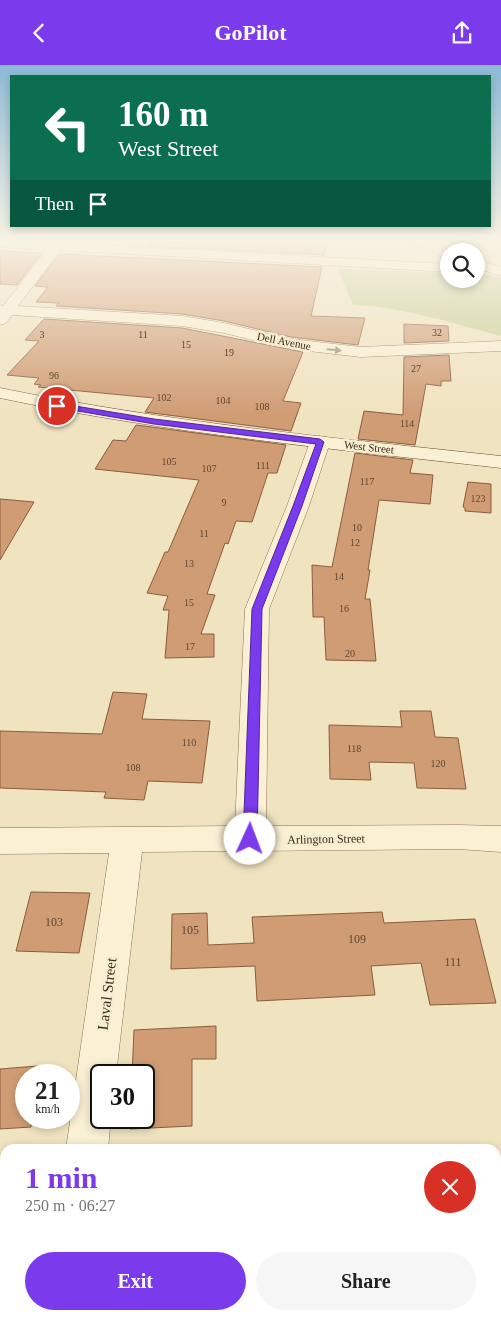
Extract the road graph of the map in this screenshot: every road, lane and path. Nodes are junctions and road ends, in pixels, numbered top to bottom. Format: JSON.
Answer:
{"nodes":[{"id":1,"x":17,"y":297,"type":"edge"},
{"id":2,"x":3,"y":314,"type":"edge"},
{"id":3,"x":501,"y":346,"type":"edge"},
{"id":4,"x":0,"y":393,"type":"edge"},
{"id":5,"x":320,"y":442,"type":"junction"},
{"id":6,"x":501,"y":462,"type":"edge"},
{"id":7,"x":127,"y":839,"type":"junction"},
{"id":8,"x":250,"y":839,"type":"junction"},
{"id":9,"x":501,"y":839,"type":"edge"},
{"id":10,"x":0,"y":841,"type":"edge"},
{"id":11,"x":88,"y":1144,"type":"edge"}],
"edges":[{"from":1,"to":2,"type":"street"},
{"from":2,"to":3,"type":"street","name":"Dell Avenue","one_way":true},
{"from":4,"to":5,"type":"street","name":"West Street"},
{"from":5,"to":6,"type":"street","name":"West Street"},
{"from":5,"to":8,"type":"street"},
{"from":7,"to":8,"type":"street","name":"Arlington Street"},
{"from":7,"to":10,"type":"street","name":"Arlington Street"},
{"from":7,"to":11,"type":"street","name":"Laval Street"},
{"from":8,"to":9,"type":"street","name":"Arlington Street"}]}
